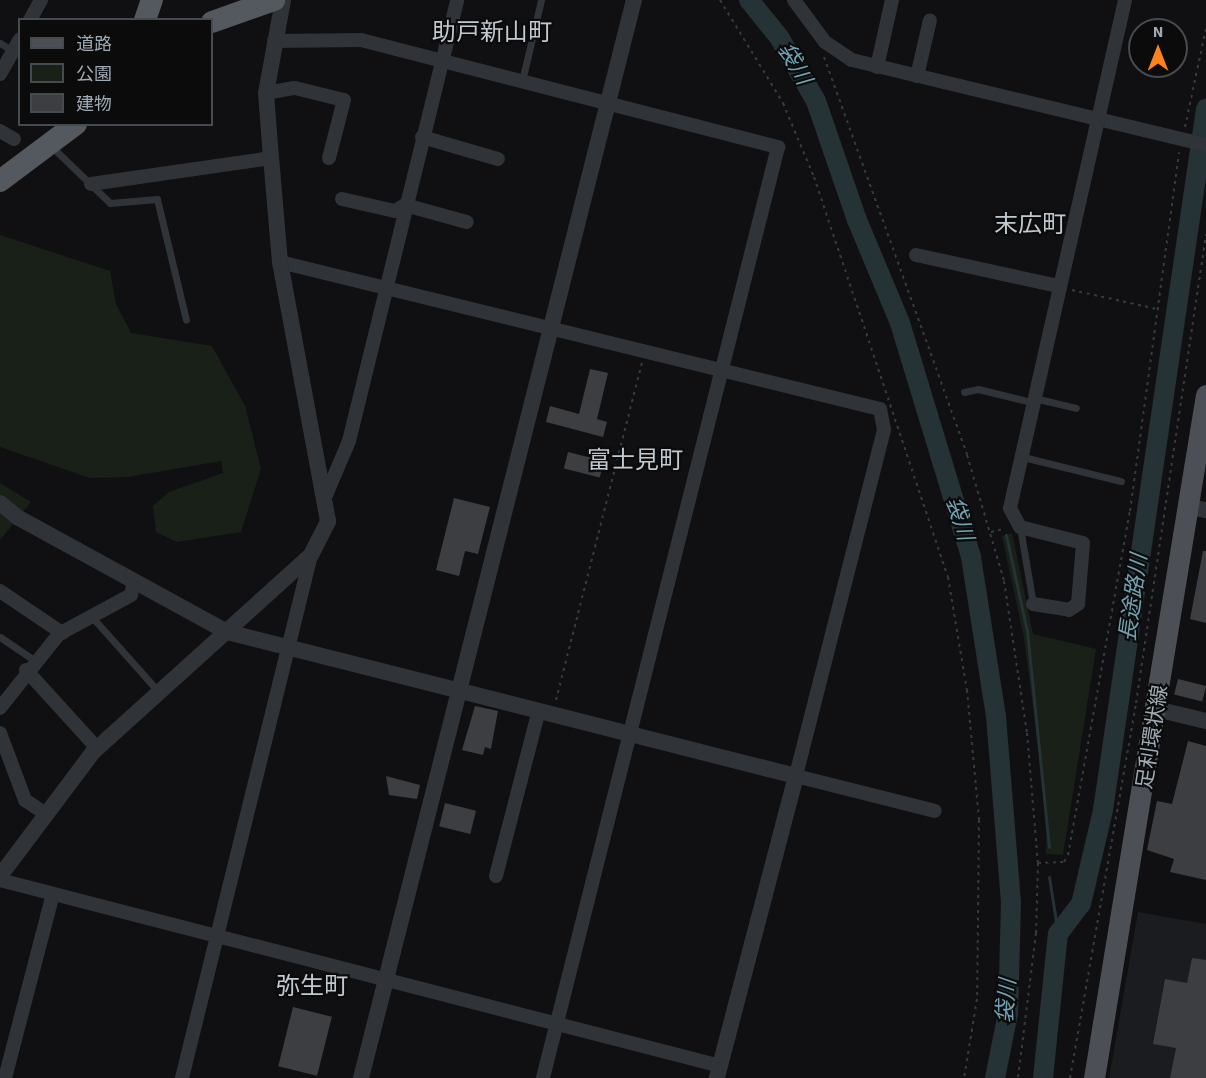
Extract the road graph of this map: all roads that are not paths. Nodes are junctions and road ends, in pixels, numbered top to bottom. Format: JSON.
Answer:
{"nodes":[{"id":1,"x":41,"y":0,"type":"edge"},
{"id":2,"x":152,"y":0,"type":"edge"},
{"id":3,"x":274,"y":0,"type":"edge"},
{"id":4,"x":283,"y":0,"type":"edge"},
{"id":5,"x":457,"y":0,"type":"edge"},
{"id":6,"x":541,"y":0,"type":"edge"},
{"id":7,"x":634,"y":0,"type":"edge"},
{"id":8,"x":794,"y":0,"type":"edge"},
{"id":9,"x":892,"y":0,"type":"edge"},
{"id":10,"x":1125,"y":0,"type":"edge"},
{"id":11,"x":31,"y":18,"type":"edge"},
{"id":12,"x":146,"y":18,"type":"edge"},
{"id":13,"x":930,"y":20,"type":"dead end"},
{"id":14,"x":213,"y":22,"type":"edge"},
{"id":15,"x":274,"y":41,"type":"junction"},
{"id":16,"x":0,"y":43,"type":"edge"},
{"id":17,"x":16,"y":45,"type":"edge"},
{"id":18,"x":441,"y":61,"type":"junction"},
{"id":19,"x":877,"y":67,"type":"junction"},
{"id":20,"x":0,"y":74,"type":"edge"},
{"id":21,"x":917,"y":76,"type":"junction"},
{"id":22,"x":522,"y":81,"type":"junction"},
{"id":23,"x":266,"y":93,"type":"junction"},
{"id":24,"x":610,"y":103,"type":"junction"},
{"id":25,"x":1096,"y":118,"type":"junction"},
{"id":26,"x":73,"y":126,"type":"edge"},
{"id":27,"x":0,"y":131,"type":"edge"},
{"id":28,"x":422,"y":137,"type":"junction"},
{"id":29,"x":14,"y":139,"type":"dead end"},
{"id":30,"x":49,"y":144,"type":"junction"},
{"id":31,"x":1206,"y":145,"type":"edge"},
{"id":32,"x":271,"y":158,"type":"junction"},
{"id":33,"x":329,"y":158,"type":"dead end"},
{"id":34,"x":498,"y":159,"type":"dead end"},
{"id":35,"x":0,"y":181,"type":"edge"},
{"id":36,"x":91,"y":184,"type":"junction"},
{"id":37,"x":342,"y":199,"type":"dead end"},
{"id":38,"x":405,"y":205,"type":"junction"},
{"id":39,"x":467,"y":222,"type":"dead end"},
{"id":40,"x":916,"y":255,"type":"dead end"},
{"id":41,"x":280,"y":262,"type":"junction"},
{"id":42,"x":1058,"y":286,"type":"junction"},
{"id":43,"x":385,"y":288,"type":"junction"},
{"id":44,"x":186,"y":320,"type":"dead end"},
{"id":45,"x":552,"y":328,"type":"junction"},
{"id":46,"x":722,"y":370,"type":"junction"},
{"id":47,"x":964,"y":392,"type":"dead end"},
{"id":48,"x":1206,"y":394,"type":"edge"},
{"id":49,"x":1031,"y":400,"type":"junction"},
{"id":50,"x":1076,"y":408,"type":"dead end"},
{"id":51,"x":1019,"y":456,"type":"junction"},
{"id":52,"x":1121,"y":481,"type":"dead end"},
{"id":53,"x":326,"y":495,"type":"junction"},
{"id":54,"x":0,"y":503,"type":"edge"},
{"id":55,"x":1198,"y":509,"type":"edge"},
{"id":56,"x":1020,"y":527,"type":"junction"},
{"id":57,"x":311,"y":555,"type":"junction"},
{"id":58,"x":134,"y":581,"type":"junction"},
{"id":59,"x":0,"y":591,"type":"edge"},
{"id":60,"x":1033,"y":604,"type":"joint"},
{"id":61,"x":92,"y":617,"type":"junction"},
{"id":62,"x":227,"y":632,"type":"junction"},
{"id":63,"x":62,"y":633,"type":"junction"},
{"id":64,"x":0,"y":637,"type":"edge"},
{"id":65,"x":292,"y":647,"type":"junction"},
{"id":66,"x":30,"y":665,"type":"junction"},
{"id":67,"x":460,"y":690,"type":"junction"},
{"id":68,"x":159,"y":692,"type":"junction"},
{"id":69,"x":0,"y":708,"type":"edge"},
{"id":70,"x":1156,"y":710,"type":"junction"},
{"id":71,"x":546,"y":712,"type":"junction"},
{"id":72,"x":1206,"y":721,"type":"edge"},
{"id":73,"x":0,"y":733,"type":"edge"},
{"id":74,"x":631,"y":733,"type":"junction"},
{"id":75,"x":97,"y":748,"type":"junction"},
{"id":76,"x":796,"y":776,"type":"junction"},
{"id":77,"x":935,"y":811,"type":"dead end"},
{"id":78,"x":44,"y":813,"type":"junction"},
{"id":79,"x":496,"y":876,"type":"dead end"},
{"id":80,"x":0,"y":878,"type":"edge"},
{"id":81,"x":53,"y":894,"type":"junction"},
{"id":82,"x":218,"y":937,"type":"junction"},
{"id":83,"x":386,"y":981,"type":"junction"},
{"id":84,"x":556,"y":1025,"type":"junction"},
{"id":85,"x":718,"y":1072,"type":"edge"},
{"id":86,"x":5,"y":1078,"type":"edge"},
{"id":87,"x":182,"y":1078,"type":"edge"},
{"id":88,"x":361,"y":1078,"type":"edge"},
{"id":89,"x":543,"y":1078,"type":"edge"},
{"id":90,"x":1094,"y":1078,"type":"edge"}],
"edges":[{"from":1,"to":11,"type":"street"},
{"from":2,"to":12,"type":"highway"},
{"from":3,"to":14,"type":"highway"},
{"from":4,"to":15,"type":"street"},
{"from":5,"to":18,"type":"street"},
{"from":6,"to":22,"type":"lane"},
{"from":7,"to":24,"type":"street"},
{"from":8,"to":19,"type":"street"},
{"from":9,"to":19,"type":"street"},
{"from":10,"to":25,"type":"street"},
{"from":13,"to":21,"type":"street"},
{"from":15,"to":18,"type":"street"},
{"from":15,"to":23,"type":"street"},
{"from":16,"to":17,"type":"lane"},
{"from":17,"to":20,"type":"street"},
{"from":18,"to":22,"type":"street"},
{"from":18,"to":28,"type":"street"},
{"from":19,"to":21,"type":"street"},
{"from":21,"to":25,"type":"street"},
{"from":22,"to":24,"type":"street"},
{"from":23,"to":32,"type":"street"},
{"from":23,"to":33,"type":"street"},
{"from":24,"to":45,"type":"street"},
{"from":24,"to":46,"type":"street"},
{"from":25,"to":31,"type":"street"},
{"from":25,"to":42,"type":"street"},
{"from":26,"to":30,"type":"highway"},
{"from":27,"to":29,"type":"street"},
{"from":28,"to":34,"type":"street"},
{"from":28,"to":38,"type":"street"},
{"from":30,"to":35,"type":"highway"},
{"from":30,"to":36,"type":"lane"},
{"from":32,"to":36,"type":"street"},
{"from":32,"to":41,"type":"street"},
{"from":36,"to":44,"type":"lane"},
{"from":37,"to":38,"type":"street"},
{"from":38,"to":39,"type":"street"},
{"from":38,"to":43,"type":"street"},
{"from":40,"to":42,"type":"street"},
{"from":41,"to":43,"type":"street"},
{"from":41,"to":53,"type":"street"},
{"from":42,"to":49,"type":"street"},
{"from":43,"to":45,"type":"street"},
{"from":43,"to":53,"type":"street"},
{"from":45,"to":46,"type":"street"},
{"from":45,"to":67,"type":"street"},
{"from":46,"to":74,"type":"street"},
{"from":46,"to":76,"type":"street"},
{"from":47,"to":49,"type":"lane"},
{"from":48,"to":55,"type":"main road","name":"足利環状線"},
{"from":49,"to":50,"type":"lane"},
{"from":49,"to":51,"type":"street"},
{"from":51,"to":52,"type":"lane"},
{"from":51,"to":56,"type":"street"},
{"from":53,"to":57,"type":"street"},
{"from":54,"to":58,"type":"street"},
{"from":55,"to":70,"type":"main road","name":"足利環状線"},
{"from":56,"to":60,"type":"lane"},
{"from":56,"to":60,"type":"street"},
{"from":57,"to":62,"type":"street"},
{"from":57,"to":65,"type":"street"},
{"from":58,"to":61,"type":"street"},
{"from":58,"to":62,"type":"street"},
{"from":59,"to":63,"type":"street"},
{"from":61,"to":63,"type":"street"},
{"from":61,"to":68,"type":"lane"},
{"from":62,"to":65,"type":"street"},
{"from":62,"to":68,"type":"street"},
{"from":63,"to":66,"type":"street"},
{"from":64,"to":66,"type":"lane"},
{"from":65,"to":67,"type":"street"},
{"from":65,"to":82,"type":"street"},
{"from":66,"to":69,"type":"street"},
{"from":66,"to":75,"type":"street"},
{"from":67,"to":71,"type":"street"},
{"from":67,"to":83,"type":"street"},
{"from":68,"to":75,"type":"street"},
{"from":70,"to":72,"type":"street"},
{"from":70,"to":90,"type":"main road","name":"足利環状線"},
{"from":71,"to":74,"type":"street"},
{"from":71,"to":79,"type":"street"},
{"from":73,"to":78,"type":"street"},
{"from":74,"to":76,"type":"street"},
{"from":74,"to":84,"type":"street"},
{"from":75,"to":78,"type":"street"},
{"from":76,"to":77,"type":"street"},
{"from":76,"to":85,"type":"street"},
{"from":78,"to":80,"type":"street"},
{"from":80,"to":81,"type":"street"},
{"from":81,"to":82,"type":"street"},
{"from":81,"to":86,"type":"street"},
{"from":82,"to":83,"type":"street"},
{"from":82,"to":87,"type":"street"},
{"from":83,"to":84,"type":"street"},
{"from":83,"to":88,"type":"street"},
{"from":84,"to":85,"type":"street"},
{"from":84,"to":89,"type":"street"}]}
